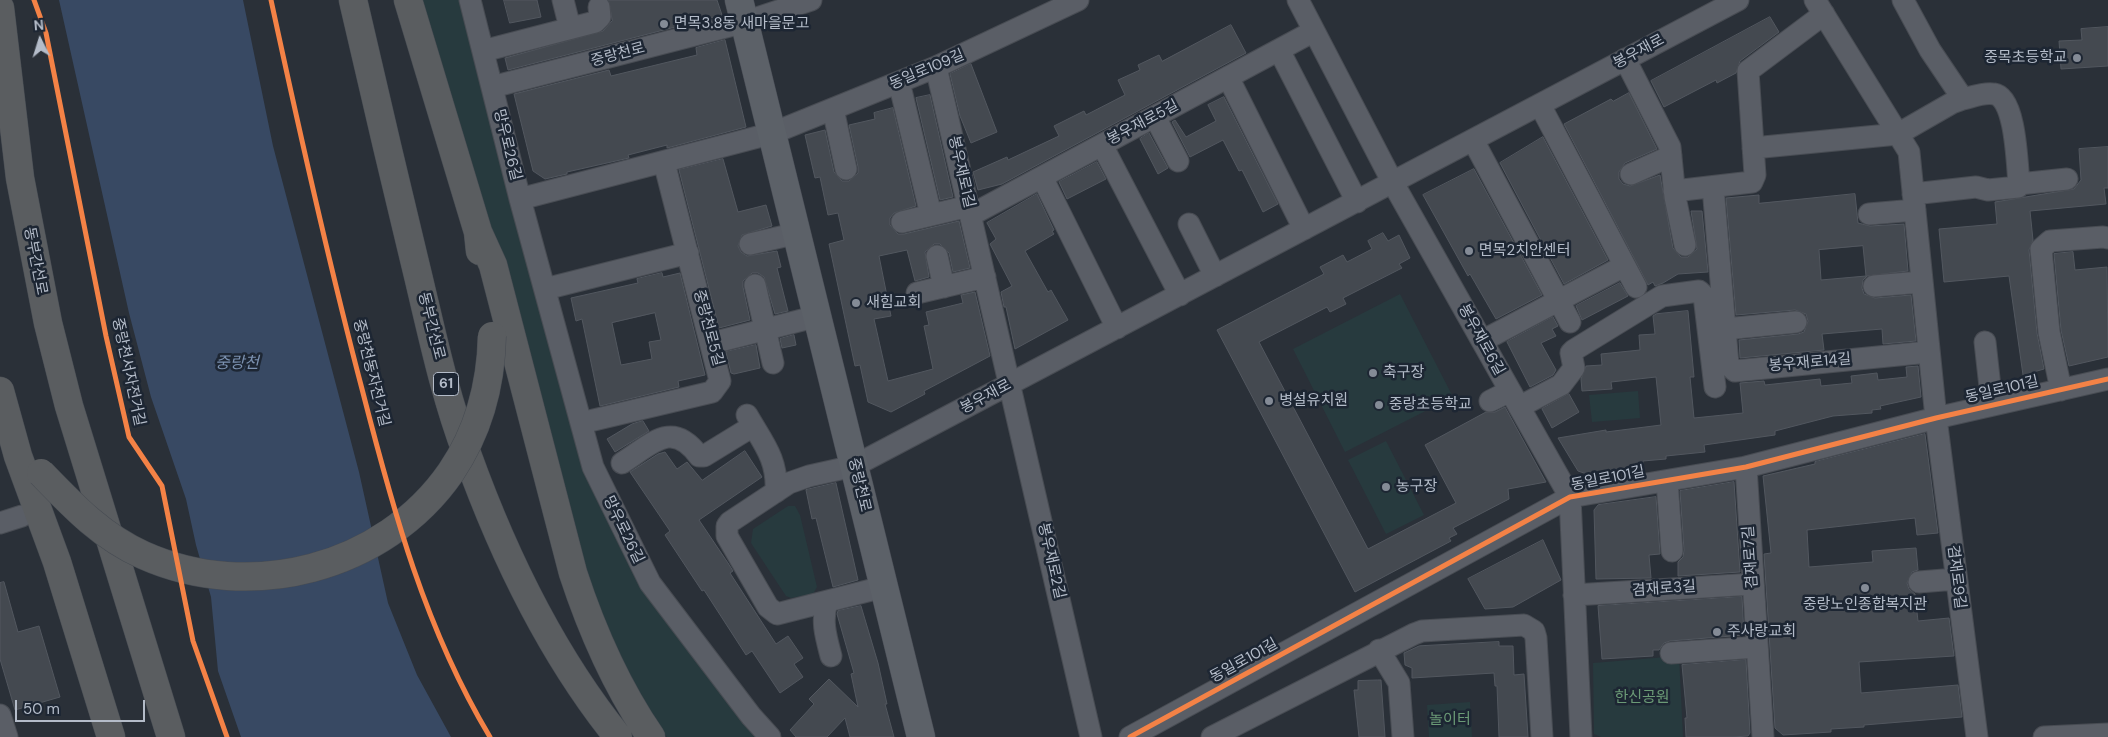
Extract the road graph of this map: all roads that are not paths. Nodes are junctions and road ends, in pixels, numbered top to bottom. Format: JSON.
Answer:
{"nodes":[{"id":1,"x":353,"y":0,"type":"edge"},
{"id":2,"x":408,"y":0,"type":"edge"},
{"id":3,"x":470,"y":0,"type":"edge"},
{"id":4,"x":563,"y":0,"type":"edge"},
{"id":5,"x":811,"y":0,"type":"edge"},
{"id":6,"x":1078,"y":0,"type":"edge"},
{"id":7,"x":1298,"y":0,"type":"edge"},
{"id":8,"x":1738,"y":0,"type":"edge"},
{"id":9,"x":1903,"y":0,"type":"edge"},
{"id":10,"x":599,"y":7,"type":"dead end"},
{"id":11,"x":1819,"y":7,"type":"edge"},
{"id":12,"x":0,"y":8,"type":"edge"},
{"id":13,"x":742,"y":11,"type":"edge"},
{"id":14,"x":570,"y":28,"type":"junction"},
{"id":15,"x":1314,"y":31,"type":"junction"},
{"id":16,"x":1280,"y":50,"type":"junction"},
{"id":17,"x":483,"y":51,"type":"junction"},
{"id":18,"x":1625,"y":60,"type":"junction"},
{"id":19,"x":936,"y":67,"type":"junction"},
{"id":20,"x":1228,"y":77,"type":"junction"},
{"id":21,"x":899,"y":82,"type":"junction"},
{"id":22,"x":492,"y":87,"type":"junction"},
{"id":23,"x":1963,"y":99,"type":"junction"},
{"id":24,"x":1540,"y":104,"type":"junction"},
{"id":25,"x":833,"y":108,"type":"junction"},
{"id":26,"x":1155,"y":116,"type":"junction"},
{"id":27,"x":772,"y":133,"type":"junction"},
{"id":28,"x":1898,"y":134,"type":"junction"},
{"id":29,"x":1473,"y":140,"type":"junction"},
{"id":30,"x":1102,"y":145,"type":"junction"},
{"id":31,"x":1753,"y":148,"type":"junction"},
{"id":32,"x":1671,"y":156,"type":"junction"},
{"id":33,"x":1178,"y":161,"type":"dead end"},
{"id":34,"x":664,"y":162,"type":"junction"},
{"id":35,"x":846,"y":169,"type":"dead end"},
{"id":36,"x":1631,"y":174,"type":"dead end"},
{"id":37,"x":1042,"y":177,"type":"junction"},
{"id":38,"x":2067,"y":179,"type":"dead end"},
{"id":39,"x":1393,"y":182,"type":"junction"},
{"id":40,"x":2019,"y":184,"type":"junction"},
{"id":41,"x":1713,"y":187,"type":"junction"},
{"id":42,"x":1674,"y":191,"type":"junction"},
{"id":43,"x":520,"y":199,"type":"junction"},
{"id":44,"x":1356,"y":202,"type":"junction"},
{"id":45,"x":1914,"y":202,"type":"junction"},
{"id":46,"x":970,"y":210,"type":"junction"},
{"id":47,"x":1869,"y":214,"type":"dead end"},
{"id":48,"x":931,"y":215,"type":"junction"},
{"id":49,"x":902,"y":222,"type":"dead end"},
{"id":50,"x":1190,"y":224,"type":"dead end"},
{"id":51,"x":1304,"y":229,"type":"junction"},
{"id":52,"x":478,"y":232,"type":"junction"},
{"id":53,"x":798,"y":233,"type":"junction"},
{"id":54,"x":2108,"y":238,"type":"edge"},
{"id":55,"x":750,"y":244,"type":"dead end"},
{"id":56,"x":1686,"y":245,"type":"dead end"},
{"id":57,"x":688,"y":254,"type":"junction"},
{"id":58,"x":937,"y":256,"type":"dead end"},
{"id":59,"x":1624,"y":266,"type":"junction"},
{"id":60,"x":1215,"y":276,"type":"junction"},
{"id":61,"x":985,"y":277,"type":"junction"},
{"id":62,"x":1921,"y":282,"type":"junction"},
{"id":63,"x":755,"y":285,"type":"dead end"},
{"id":64,"x":1874,"y":286,"type":"dead end"},
{"id":65,"x":944,"y":287,"type":"junction"},
{"id":66,"x":1636,"y":288,"type":"dead end"},
{"id":67,"x":545,"y":289,"type":"junction"},
{"id":68,"x":917,"y":293,"type":"dead end"},
{"id":69,"x":1180,"y":295,"type":"junction"},
{"id":70,"x":1559,"y":301,"type":"junction"},
{"id":71,"x":818,"y":316,"type":"junction"},
{"id":72,"x":1570,"y":322,"type":"dead end"},
{"id":73,"x":1796,"y":322,"type":"dead end"},
{"id":74,"x":1117,"y":328,"type":"junction"},
{"id":75,"x":1725,"y":328,"type":"junction"},
{"id":76,"x":766,"y":330,"type":"junction"},
{"id":77,"x":1482,"y":341,"type":"junction"},
{"id":78,"x":1985,"y":342,"type":"dead end"},
{"id":79,"x":712,"y":343,"type":"junction"},
{"id":80,"x":1929,"y":352,"type":"junction"},
{"id":81,"x":773,"y":363,"type":"dead end"},
{"id":82,"x":2108,"y":379,"type":"edge"},
{"id":83,"x":1010,"y":385,"type":"junction"},
{"id":84,"x":1715,"y":387,"type":"dead end"},
{"id":85,"x":0,"y":390,"type":"edge"},
{"id":86,"x":2061,"y":390,"type":"junction"},
{"id":87,"x":1515,"y":399,"type":"junction"},
{"id":88,"x":1490,"y":401,"type":"dead end"},
{"id":89,"x":1992,"y":405,"type":"junction"},
{"id":90,"x":1936,"y":418,"type":"junction"},
{"id":91,"x":581,"y":423,"type":"junction"},
{"id":92,"x":622,"y":463,"type":"dead end"},
{"id":93,"x":854,"y":466,"type":"junction"},
{"id":94,"x":1746,"y":467,"type":"junction"},
{"id":95,"x":1667,"y":481,"type":"junction"},
{"id":96,"x":776,"y":492,"type":"junction"},
{"id":97,"x":1570,"y":497,"type":"junction"},
{"id":98,"x":22,"y":516,"type":"dead end"},
{"id":99,"x":0,"y":523,"type":"edge"},
{"id":100,"x":1672,"y":551,"type":"dead end"},
{"id":101,"x":1956,"y":579,"type":"junction"},
{"id":102,"x":1919,"y":582,"type":"dead end"},
{"id":103,"x":1753,"y":584,"type":"junction"},
{"id":104,"x":883,"y":587,"type":"junction"},
{"id":105,"x":1574,"y":595,"type":"junction"},
{"id":106,"x":827,"y":602,"type":"junction"},
{"id":107,"x":1757,"y":647,"type":"junction"},
{"id":108,"x":1379,"y":650,"type":"junction"},
{"id":109,"x":1671,"y":653,"type":"dead end"},
{"id":110,"x":831,"y":656,"type":"dead end"},
{"id":111,"x":0,"y":715,"type":"edge"},
{"id":112,"x":2108,"y":734,"type":"edge"},
{"id":113,"x":7,"y":737,"type":"edge"},
{"id":114,"x":111,"y":737,"type":"edge"},
{"id":115,"x":171,"y":737,"type":"edge"},
{"id":116,"x":618,"y":737,"type":"edge"},
{"id":117,"x":651,"y":737,"type":"edge"},
{"id":118,"x":770,"y":737,"type":"edge"},
{"id":119,"x":921,"y":737,"type":"edge"},
{"id":120,"x":1091,"y":737,"type":"edge"},
{"id":121,"x":1130,"y":737,"type":"edge"},
{"id":122,"x":1212,"y":737,"type":"edge"},
{"id":123,"x":1403,"y":737,"type":"edge"},
{"id":124,"x":1542,"y":737,"type":"edge"},
{"id":125,"x":1581,"y":737,"type":"edge"},
{"id":126,"x":1763,"y":737,"type":"edge"},
{"id":127,"x":1977,"y":737,"type":"edge"},
{"id":128,"x":2044,"y":737,"type":"edge"}],
"edges":[{"from":1,"to":116,"type":"highway","name":"동부간선로","number":"61"},
{"from":2,"to":52,"type":"highway"},
{"from":3,"to":17,"type":"street","name":"망우로26길"},
{"from":4,"to":14,"type":"street"},
{"from":5,"to":13,"type":"street"},
{"from":6,"to":19,"type":"street","name":"동일로109길"},
{"from":7,"to":15,"type":"street"},
{"from":8,"to":18,"type":"street","name":"봉우재로"},
{"from":9,"to":23,"type":"street"},
{"from":10,"to":14,"type":"street"},
{"from":11,"to":28,"type":"street"},
{"from":11,"to":31,"type":"street"},
{"from":12,"to":115,"type":"highway","name":"동부간선로"},
{"from":13,"to":22,"type":"street","name":"중랑천로"},
{"from":13,"to":27,"type":"main road","name":"중랑천로"},
{"from":14,"to":17,"type":"street"},
{"from":15,"to":16,"type":"street","name":"봉우재로5길"},
{"from":15,"to":39,"type":"street"},
{"from":16,"to":20,"type":"street","name":"봉우재로5길"},
{"from":16,"to":44,"type":"street"},
{"from":17,"to":22,"type":"street","name":"망우로26길"},
{"from":18,"to":24,"type":"street","name":"봉우재로"},
{"from":18,"to":32,"type":"street"},
{"from":19,"to":21,"type":"street","name":"동일로109길"},
{"from":19,"to":46,"type":"street","name":"봉우재로1길"},
{"from":20,"to":26,"type":"street","name":"봉우재로5길"},
{"from":20,"to":51,"type":"street"},
{"from":21,"to":25,"type":"street","name":"동일로109길"},
{"from":21,"to":48,"type":"street"},
{"from":22,"to":43,"type":"street","name":"망우로26길"},
{"from":23,"to":28,"type":"street"},
{"from":23,"to":40,"type":"street"},
{"from":24,"to":29,"type":"street","name":"봉우재로"},
{"from":24,"to":59,"type":"street"},
{"from":25,"to":27,"type":"street","name":"동일로109길"},
{"from":25,"to":35,"type":"street"},
{"from":26,"to":30,"type":"street","name":"봉우재로5길"},
{"from":26,"to":33,"type":"street"},
{"from":27,"to":34,"type":"street"},
{"from":27,"to":53,"type":"main road","name":"중랑천로"},
{"from":28,"to":31,"type":"street"},
{"from":28,"to":45,"type":"street"},
{"from":29,"to":39,"type":"street","name":"봉우재로"},
{"from":29,"to":70,"type":"street"},
{"from":30,"to":37,"type":"street","name":"봉우재로5길"},
{"from":30,"to":69,"type":"street"},
{"from":31,"to":41,"type":"street"},
{"from":32,"to":36,"type":"street"},
{"from":32,"to":42,"type":"street"},
{"from":34,"to":43,"type":"street"},
{"from":34,"to":57,"type":"street","name":"중랑천로5길"},
{"from":37,"to":46,"type":"street","name":"봉우재로5길"},
{"from":37,"to":74,"type":"street"},
{"from":38,"to":40,"type":"street"},
{"from":39,"to":44,"type":"street","name":"봉우재로"},
{"from":39,"to":77,"type":"street","name":"봉우재로6길"},
{"from":40,"to":45,"type":"street"},
{"from":41,"to":42,"type":"street"},
{"from":41,"to":75,"type":"street","name":"봉우재로14길"},
{"from":42,"to":56,"type":"street"},
{"from":43,"to":67,"type":"street","name":"망우로26길"},
{"from":44,"to":51,"type":"street","name":"봉우재로"},
{"from":45,"to":47,"type":"street"},
{"from":45,"to":62,"type":"street"},
{"from":46,"to":48,"type":"street","name":"봉우재로5길"},
{"from":46,"to":61,"type":"street","name":"봉우재로1길"},
{"from":48,"to":49,"type":"street","name":"봉우재로5길"},
{"from":50,"to":60,"type":"street"},
{"from":51,"to":60,"type":"street","name":"봉우재로"},
{"from":52,"to":85,"type":"highway","bridge":true},
{"from":52,"to":117,"type":"highway"},
{"from":53,"to":55,"type":"street"},
{"from":53,"to":71,"type":"main road","name":"중랑천로"},
{"from":54,"to":86,"type":"street","name":"동일로101길"},
{"from":57,"to":67,"type":"street"},
{"from":57,"to":79,"type":"street","name":"중랑천로5길"},
{"from":58,"to":65,"type":"street"},
{"from":59,"to":66,"type":"street"},
{"from":59,"to":70,"type":"street"},
{"from":60,"to":69,"type":"street","name":"봉우재로"},
{"from":61,"to":65,"type":"street"},
{"from":61,"to":83,"type":"street","name":"봉우재로1길"},
{"from":62,"to":64,"type":"street"},
{"from":62,"to":80,"type":"street"},
{"from":63,"to":76,"type":"street"},
{"from":65,"to":68,"type":"street"},
{"from":67,"to":91,"type":"street","name":"망우로26길"},
{"from":69,"to":74,"type":"street","name":"봉우재로"},
{"from":70,"to":72,"type":"street"},
{"from":70,"to":77,"type":"street"},
{"from":71,"to":76,"type":"street"},
{"from":71,"to":93,"type":"main road","name":"중랑천로"},
{"from":73,"to":75,"type":"street"},
{"from":74,"to":83,"type":"street","name":"봉우재로"},
{"from":75,"to":80,"type":"street","name":"봉우재로14길"},
{"from":76,"to":79,"type":"street"},
{"from":76,"to":81,"type":"street"},
{"from":77,"to":87,"type":"street","name":"봉우재로6길"},
{"from":78,"to":89,"type":"street","name":"동일로101길"},
{"from":79,"to":91,"type":"street","name":"중랑천로5길"},
{"from":80,"to":90,"type":"street"},
{"from":82,"to":86,"type":"street","name":"동일로101길"},
{"from":83,"to":93,"type":"street","name":"봉우재로"},
{"from":83,"to":120,"type":"street","name":"봉우재로2길"},
{"from":84,"to":87,"type":"street"},
{"from":85,"to":114,"type":"highway"},
{"from":86,"to":89,"type":"street","name":"동일로101길"},
{"from":87,"to":88,"type":"street"},
{"from":87,"to":97,"type":"street","name":"봉우재로6길"},
{"from":89,"to":90,"type":"street","name":"동일로101길"},
{"from":90,"to":94,"type":"street","name":"동일로101길"},
{"from":90,"to":101,"type":"street","name":"겸재로9길"},
{"from":91,"to":118,"type":"street","name":"망우로26길"},
{"from":92,"to":96,"type":"street"},
{"from":93,"to":96,"type":"street","name":"봉우재로"},
{"from":93,"to":104,"type":"main road","name":"중랑천로"},
{"from":94,"to":95,"type":"street","name":"동일로101길"},
{"from":94,"to":103,"type":"street","name":"겸재로7길"},
{"from":95,"to":97,"type":"street","name":"동일로101길"},
{"from":95,"to":100,"type":"street","name":"동일로101길"},
{"from":96,"to":106,"type":"street","name":"봉우재로"},
{"from":97,"to":105,"type":"street"},
{"from":97,"to":121,"type":"street","name":"동일로101길"},
{"from":98,"to":99,"type":"street"},
{"from":101,"to":102,"type":"street"},
{"from":101,"to":127,"type":"street","name":"겸재로9길"},
{"from":103,"to":105,"type":"street","name":"겸재로3길"},
{"from":103,"to":107,"type":"street","name":"겸재로7길"},
{"from":104,"to":106,"type":"street","name":"봉우재로"},
{"from":104,"to":119,"type":"main road","name":"중랑천로"},
{"from":105,"to":125,"type":"street"},
{"from":106,"to":110,"type":"street"},
{"from":107,"to":109,"type":"street"},
{"from":107,"to":126,"type":"street","name":"겸재로7길"},
{"from":108,"to":122,"type":"street"},
{"from":108,"to":123,"type":"street"},
{"from":108,"to":124,"type":"street"},
{"from":111,"to":113,"type":"street"},
{"from":112,"to":128,"type":"street"}]}
